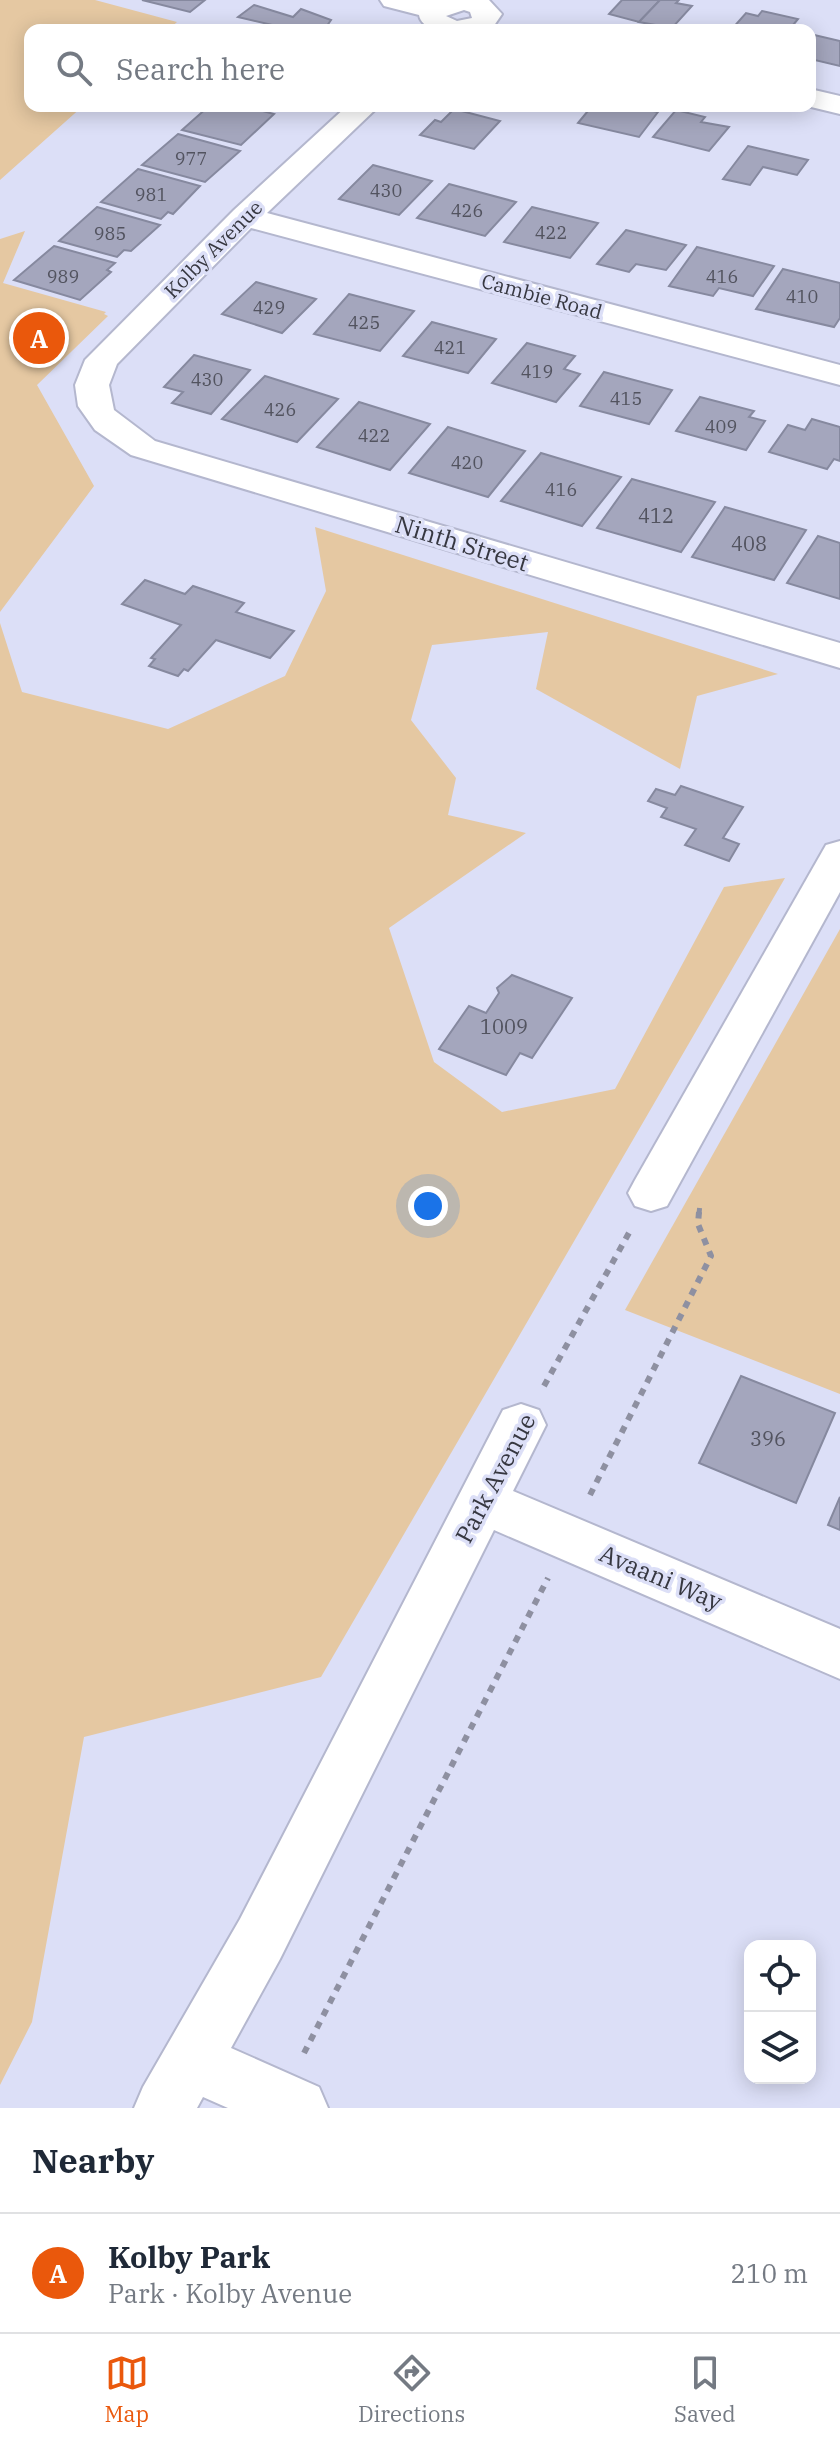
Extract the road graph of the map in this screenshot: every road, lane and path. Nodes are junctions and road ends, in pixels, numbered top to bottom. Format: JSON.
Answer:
{"nodes":[{"id":1,"x":394,"y":0,"type":"edge"},
{"id":2,"x":443,"y":23,"type":"edge"},
{"id":3,"x":816,"y":99,"type":"edge"},
{"id":4,"x":840,"y":105,"type":"edge"},
{"id":5,"x":358,"y":112,"type":"edge"},
{"id":6,"x":245,"y":217,"type":"junction"},
{"id":7,"x":840,"y":375,"type":"edge"},
{"id":8,"x":97,"y":408,"type":"joint"},
{"id":9,"x":840,"y":656,"type":"edge"},
{"id":10,"x":840,"y":855,"type":"edge"},
{"id":11,"x":651,"y":1193,"type":"joint"},
{"id":12,"x":711,"y":1256,"type":"dead end"},
{"id":13,"x":521,"y":1425,"type":"joint"},
{"id":14,"x":481,"y":1501,"type":"junction"},
{"id":15,"x":569,"y":1538,"type":"junction"},
{"id":16,"x":840,"y":1654,"type":"edge"},
{"id":17,"x":177,"y":2084,"type":"edge"},
{"id":18,"x":289,"y":2104,"type":"edge"}],
"edges":[{"from":1,"to":2,"type":"street"},
{"from":3,"to":4,"type":"street"},
{"from":5,"to":6,"type":"street","name":"Kolby Avenue"},
{"from":6,"to":7,"type":"street","name":"Cambie Road"},
{"from":6,"to":8,"type":"street","name":"Kolby Avenue"},
{"from":8,"to":9,"type":"street","name":"Ninth Street"},
{"from":10,"to":11,"type":"street"},
{"from":11,"to":13,"type":"path","name":"Park Avenue"},
{"from":12,"to":15,"type":"path"},
{"from":13,"to":14,"type":"street","name":"Park Avenue"},
{"from":14,"to":15,"type":"street","name":"Avaani Way"},
{"from":14,"to":17,"type":"street","name":"Park Avenue"},
{"from":15,"to":16,"type":"street","name":"Avaani Way"},
{"from":15,"to":18,"type":"path"},
{"from":17,"to":18,"type":"street"}]}
